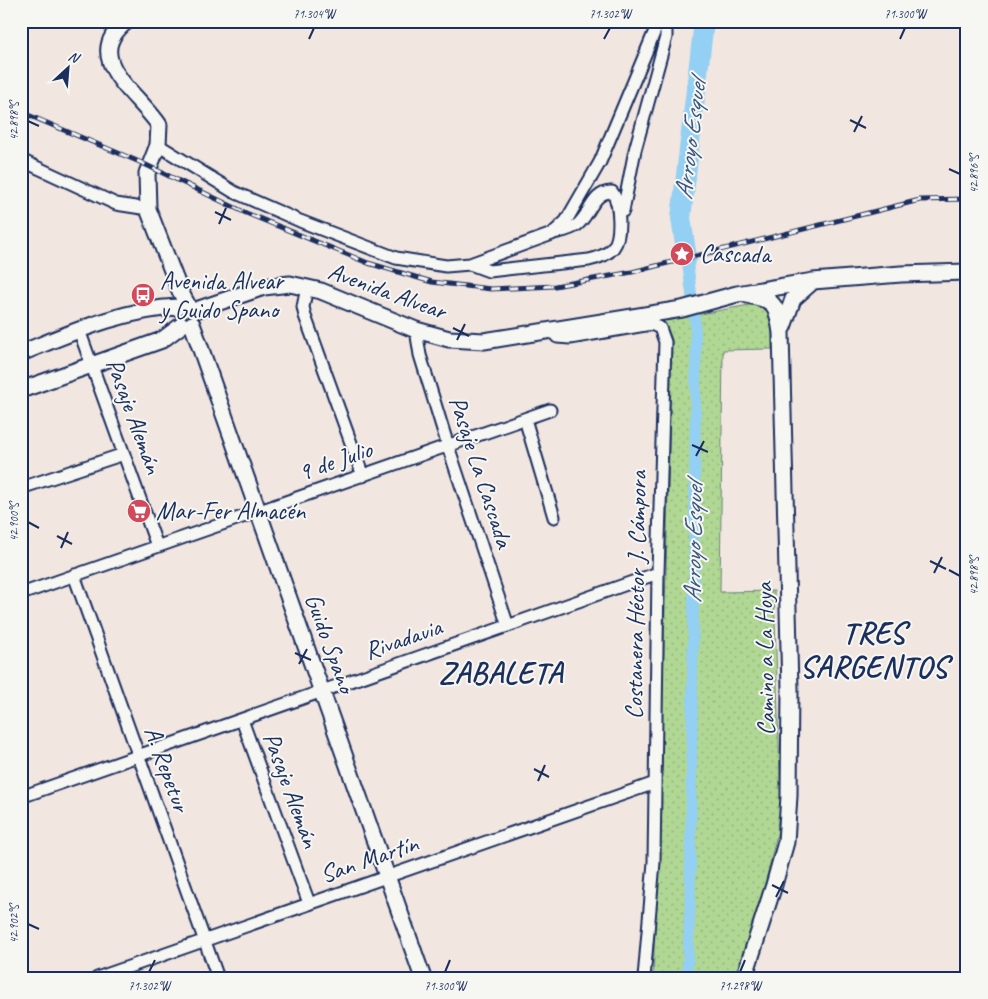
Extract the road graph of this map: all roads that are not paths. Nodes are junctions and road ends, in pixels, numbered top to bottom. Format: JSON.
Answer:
{"nodes":[{"id":1,"x":127,"y":21,"type":"edge"},
{"id":2,"x":660,"y":21,"type":"edge"},
{"id":3,"x":666,"y":21,"type":"edge"},
{"id":4,"x":158,"y":144,"type":"junction"},
{"id":5,"x":21,"y":160,"type":"edge"},
{"id":6,"x":148,"y":209,"type":"junction"},
{"id":7,"x":619,"y":231,"type":"junction"},
{"id":8,"x":552,"y":234,"type":"junction"},
{"id":9,"x":470,"y":264,"type":"junction"},
{"id":10,"x":967,"y":272,"type":"edge"},
{"id":11,"x":813,"y":281,"type":"junction"},
{"id":12,"x":308,"y":287,"type":"junction"},
{"id":13,"x":730,"y":296,"type":"junction"},
{"id":14,"x":185,"y":309,"type":"junction"},
{"id":15,"x":79,"y":330,"type":"junction"},
{"id":16,"x":416,"y":330,"type":"junction"},
{"id":17,"x":552,"y":330,"type":"junction"},
{"id":18,"x":781,"y":333,"type":"junction"},
{"id":19,"x":21,"y":352,"type":"edge"},
{"id":20,"x":93,"y":366,"type":"junction"},
{"id":21,"x":21,"y":390,"type":"edge"},
{"id":22,"x":550,"y":410,"type":"dead end"},
{"id":23,"x":525,"y":419,"type":"junction"},
{"id":24,"x":448,"y":446,"type":"junction"},
{"id":25,"x":124,"y":454,"type":"junction"},
{"id":26,"x":362,"y":476,"type":"junction"},
{"id":27,"x":21,"y":488,"type":"edge"},
{"id":28,"x":257,"y":511,"type":"junction"},
{"id":29,"x":554,"y":517,"type":"dead end"},
{"id":30,"x":158,"y":546,"type":"junction"},
{"id":31,"x":658,"y":573,"type":"junction"},
{"id":32,"x":74,"y":575,"type":"junction"},
{"id":33,"x":21,"y":594,"type":"edge"},
{"id":34,"x":508,"y":626,"type":"junction"},
{"id":35,"x":322,"y":692,"type":"junction"},
{"id":36,"x":242,"y":720,"type":"junction"},
{"id":37,"x":139,"y":756,"type":"junction"},
{"id":38,"x":655,"y":783,"type":"junction"},
{"id":39,"x":21,"y":798,"type":"edge"},
{"id":40,"x":387,"y":876,"type":"junction"},
{"id":41,"x":309,"y":903,"type":"junction"},
{"id":42,"x":204,"y":940,"type":"junction"},
{"id":43,"x":98,"y":978,"type":"edge"},
{"id":44,"x":218,"y":978,"type":"edge"},
{"id":45,"x":423,"y":978,"type":"edge"},
{"id":46,"x":644,"y":978,"type":"edge"},
{"id":47,"x":744,"y":978,"type":"edge"}],
"edges":[{"from":1,"to":4,"type":"street"},
{"from":2,"to":8,"type":"street"},
{"from":3,"to":7,"type":"street"},
{"from":4,"to":6,"type":"street","name":"Guido Spano"},
{"from":4,"to":9,"type":"street"},
{"from":5,"to":6,"type":"street"},
{"from":6,"to":14,"type":"street","name":"Guido Spano"},
{"from":7,"to":8,"type":"street"},
{"from":7,"to":9,"type":"street"},
{"from":8,"to":9,"type":"street"},
{"from":10,"to":11,"type":"street"},
{"from":11,"to":13,"type":"street"},
{"from":11,"to":18,"type":"street","name":"Camino a La Hoya"},
{"from":12,"to":14,"type":"street","name":"Avenida Alvear"},
{"from":12,"to":16,"type":"street","name":"Avenida Alvear"},
{"from":12,"to":26,"type":"street"},
{"from":13,"to":17,"type":"street","name":"Avenida Alvear"},
{"from":13,"to":18,"type":"street","name":"Camino a La Hoya"},
{"from":14,"to":15,"type":"street","name":"Avenida Alvear"},
{"from":14,"to":20,"type":"street","name":"Avenida Alvear"},
{"from":14,"to":28,"type":"street","name":"Guido Spano"},
{"from":15,"to":19,"type":"street","name":"Avenida Alvear"},
{"from":15,"to":20,"type":"street","name":"Pasaje Alemán"},
{"from":16,"to":17,"type":"street","name":"Avenida Alvear"},
{"from":16,"to":24,"type":"street","name":"Pasaje La Cascada"},
{"from":17,"to":31,"type":"street","name":"Costanera Héctor J. Cámpora"},
{"from":18,"to":47,"type":"street","name":"Camino a La Hoya"},
{"from":20,"to":21,"type":"street","name":"Avenida Alvear"},
{"from":20,"to":25,"type":"street","name":"Pasaje Alemán"},
{"from":22,"to":23,"type":"street","name":"9 de Julio"},
{"from":23,"to":24,"type":"street","name":"9 de Julio"},
{"from":23,"to":29,"type":"street"},
{"from":24,"to":26,"type":"street","name":"9 de Julio"},
{"from":24,"to":34,"type":"street","name":"Pasaje La Cascada"},
{"from":25,"to":27,"type":"street"},
{"from":25,"to":30,"type":"street","name":"Pasaje Alemán"},
{"from":26,"to":28,"type":"street","name":"9 de Julio"},
{"from":28,"to":30,"type":"street","name":"9 de Julio"},
{"from":28,"to":35,"type":"street","name":"Guido Spano"},
{"from":30,"to":32,"type":"street","name":"9 de Julio"},
{"from":31,"to":34,"type":"street","name":"Rivadavia"},
{"from":31,"to":38,"type":"street","name":"Costanera Héctor J. Cámpora"},
{"from":32,"to":33,"type":"street","name":"9 de Julio"},
{"from":32,"to":37,"type":"street","name":"A. Repetur"},
{"from":34,"to":35,"type":"street","name":"Rivadavia"},
{"from":35,"to":36,"type":"street","name":"Rivadavia"},
{"from":35,"to":40,"type":"street","name":"Guido Spano"},
{"from":36,"to":37,"type":"street","name":"Rivadavia"},
{"from":36,"to":41,"type":"street","name":"Pasaje Alemán"},
{"from":37,"to":39,"type":"street","name":"Rivadavia"},
{"from":37,"to":42,"type":"street","name":"A. Repetur"},
{"from":38,"to":40,"type":"street","name":"San Martín"},
{"from":38,"to":46,"type":"street","name":"Costanera Héctor J. Cámpora"},
{"from":40,"to":41,"type":"street","name":"San Martín"},
{"from":40,"to":45,"type":"street","name":"Guido Spano"},
{"from":41,"to":42,"type":"street","name":"San Martín"},
{"from":42,"to":43,"type":"street","name":"San Martín"},
{"from":42,"to":44,"type":"street","name":"A. Repetur"}]}
